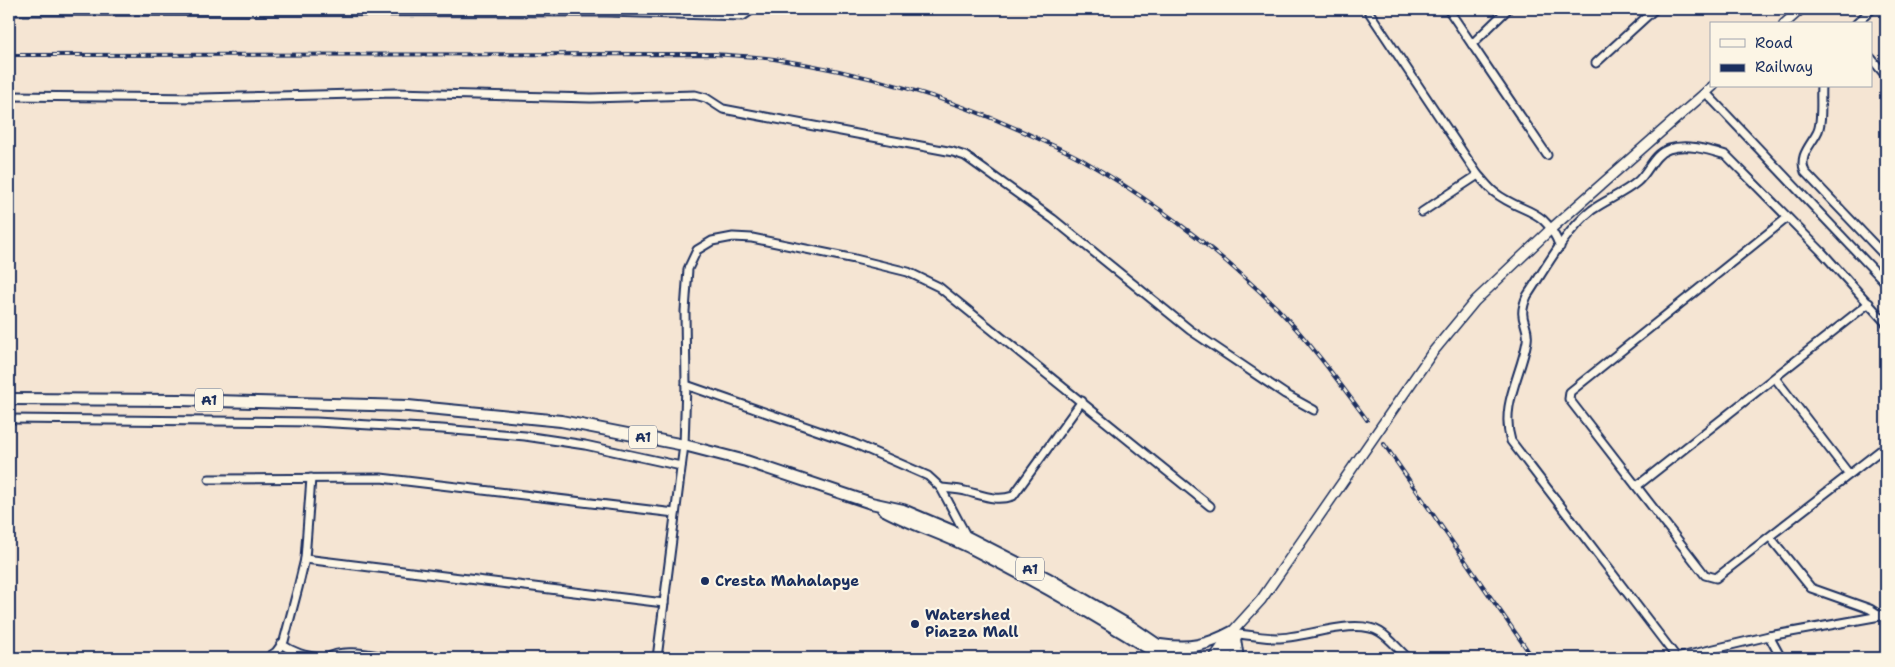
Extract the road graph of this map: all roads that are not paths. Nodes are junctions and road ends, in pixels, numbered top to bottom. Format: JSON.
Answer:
{"nodes":[{"id":1,"x":754,"y":9,"type":"edge"},
{"id":2,"x":1367,"y":9,"type":"edge"},
{"id":3,"x":1448,"y":9,"type":"edge"},
{"id":4,"x":1508,"y":9,"type":"edge"},
{"id":5,"x":1655,"y":9,"type":"edge"},
{"id":6,"x":1801,"y":9,"type":"edge"},
{"id":7,"x":1872,"y":9,"type":"edge"},
{"id":8,"x":9,"y":10,"type":"edge"},
{"id":9,"x":1786,"y":22,"type":"edge"},
{"id":10,"x":1858,"y":22,"type":"edge"},
{"id":11,"x":1472,"y":44,"type":"junction"},
{"id":12,"x":1872,"y":59,"type":"edge"},
{"id":13,"x":1596,"y":63,"type":"dead end"},
{"id":14,"x":1885,"y":73,"type":"edge"},
{"id":15,"x":1712,"y":88,"type":"edge"},
{"id":16,"x":1821,"y":88,"type":"edge"},
{"id":17,"x":1706,"y":93,"type":"junction"},
{"id":18,"x":9,"y":96,"type":"edge"},
{"id":19,"x":1547,"y":155,"type":"dead end"},
{"id":20,"x":1478,"y":174,"type":"junction"},
{"id":21,"x":1422,"y":212,"type":"dead end"},
{"id":22,"x":1787,"y":218,"type":"junction"},
{"id":23,"x":1552,"y":228,"type":"junction"},
{"id":24,"x":1560,"y":247,"type":"junction"},
{"id":25,"x":1886,"y":257,"type":"edge"},
{"id":26,"x":1886,"y":283,"type":"edge"},
{"id":27,"x":1869,"y":303,"type":"junction"},
{"id":28,"x":1886,"y":323,"type":"edge"},
{"id":29,"x":1775,"y":378,"type":"junction"},
{"id":30,"x":686,"y":385,"type":"junction"},
{"id":31,"x":9,"y":399,"type":"edge"},
{"id":32,"x":1082,"y":402,"type":"junction"},
{"id":33,"x":1314,"y":410,"type":"dead end"},
{"id":34,"x":9,"y":418,"type":"edge"},
{"id":35,"x":684,"y":445,"type":"junction"},
{"id":36,"x":1886,"y":446,"type":"edge"},
{"id":37,"x":681,"y":466,"type":"junction"},
{"id":38,"x":1849,"y":474,"type":"junction"},
{"id":39,"x":311,"y":478,"type":"junction"},
{"id":40,"x":209,"y":479,"type":"dead end"},
{"id":41,"x":1637,"y":486,"type":"junction"},
{"id":42,"x":941,"y":488,"type":"junction"},
{"id":43,"x":871,"y":503,"type":"junction"},
{"id":44,"x":1210,"y":506,"type":"dead end"},
{"id":45,"x":675,"y":513,"type":"junction"},
{"id":46,"x":967,"y":537,"type":"junction"},
{"id":47,"x":1770,"y":537,"type":"junction"},
{"id":48,"x":971,"y":548,"type":"junction"},
{"id":49,"x":305,"y":559,"type":"junction"},
{"id":50,"x":664,"y":603,"type":"junction"},
{"id":51,"x":1884,"y":615,"type":"edge"},
{"id":52,"x":1235,"y":635,"type":"junction"},
{"id":53,"x":1769,"y":636,"type":"junction"},
{"id":54,"x":281,"y":644,"type":"junction"},
{"id":55,"x":1157,"y":645,"type":"junction"},
{"id":56,"x":1694,"y":656,"type":"edge"},
{"id":57,"x":268,"y":658,"type":"edge"},
{"id":58,"x":320,"y":658,"type":"edge"},
{"id":59,"x":328,"y":658,"type":"edge"},
{"id":60,"x":393,"y":658,"type":"edge"},
{"id":61,"x":657,"y":658,"type":"edge"},
{"id":62,"x":1164,"y":658,"type":"edge"},
{"id":63,"x":1177,"y":658,"type":"edge"},
{"id":64,"x":1214,"y":658,"type":"edge"},
{"id":65,"x":1224,"y":658,"type":"edge"},
{"id":66,"x":1238,"y":658,"type":"edge"},
{"id":67,"x":1408,"y":658,"type":"edge"},
{"id":68,"x":1676,"y":658,"type":"edge"},
{"id":69,"x":1781,"y":658,"type":"edge"}],
"edges":[{"from":1,"to":8,"type":"street"},
{"from":2,"to":20,"type":"street"},
{"from":3,"to":11,"type":"street"},
{"from":4,"to":11,"type":"street"},
{"from":5,"to":13,"type":"street"},
{"from":6,"to":9,"type":"main road"},
{"from":7,"to":10,"type":"street"},
{"from":11,"to":19,"type":"street"},
{"from":12,"to":14,"type":"street"},
{"from":15,"to":17,"type":"main road"},
{"from":16,"to":25,"type":"street"},
{"from":17,"to":23,"type":"main road"},
{"from":17,"to":26,"type":"street"},
{"from":18,"to":33,"type":"street"},
{"from":20,"to":21,"type":"street"},
{"from":20,"to":23,"type":"street"},
{"from":22,"to":24,"type":"street"},
{"from":22,"to":27,"type":"street"},
{"from":22,"to":41,"type":"street"},
{"from":23,"to":24,"type":"street"},
{"from":23,"to":52,"type":"main road"},
{"from":24,"to":68,"type":"street"},
{"from":27,"to":28,"type":"street"},
{"from":27,"to":29,"type":"street"},
{"from":29,"to":38,"type":"street"},
{"from":29,"to":41,"type":"street"},
{"from":30,"to":32,"type":"street"},
{"from":30,"to":35,"type":"street"},
{"from":30,"to":42,"type":"street"},
{"from":31,"to":35,"type":"highway","number":"A1"},
{"from":32,"to":42,"type":"street"},
{"from":32,"to":44,"type":"street"},
{"from":34,"to":37,"type":"street"},
{"from":35,"to":37,"type":"street"},
{"from":35,"to":43,"type":"highway","number":"A1"},
{"from":36,"to":38,"type":"street"},
{"from":37,"to":45,"type":"street"},
{"from":38,"to":47,"type":"street"},
{"from":39,"to":40,"type":"street"},
{"from":39,"to":45,"type":"street"},
{"from":39,"to":49,"type":"street"},
{"from":41,"to":47,"type":"street"},
{"from":42,"to":46,"type":"street"},
{"from":43,"to":46,"type":"highway","number":"A1"},
{"from":43,"to":48,"type":"highway","number":"A1"},
{"from":45,"to":50,"type":"street"},
{"from":46,"to":48,"type":"street"},
{"from":46,"to":55,"type":"highway","number":"A1"},
{"from":47,"to":51,"type":"street"},
{"from":48,"to":62,"type":"highway","number":"A1"},
{"from":49,"to":50,"type":"street"},
{"from":49,"to":54,"type":"street"},
{"from":50,"to":61,"type":"street"},
{"from":51,"to":53,"type":"street"},
{"from":52,"to":55,"type":"highway"},
{"from":52,"to":64,"type":"main road"},
{"from":52,"to":65,"type":"main road"},
{"from":52,"to":66,"type":"highway"},
{"from":52,"to":67,"type":"street"},
{"from":53,"to":56,"type":"street"},
{"from":53,"to":69,"type":"street"},
{"from":54,"to":57,"type":"street"},
{"from":54,"to":58,"type":"street"},
{"from":55,"to":63,"type":"highway","number":"A1"},
{"from":56,"to":68,"type":"street"},
{"from":59,"to":60,"type":"street"}]}
